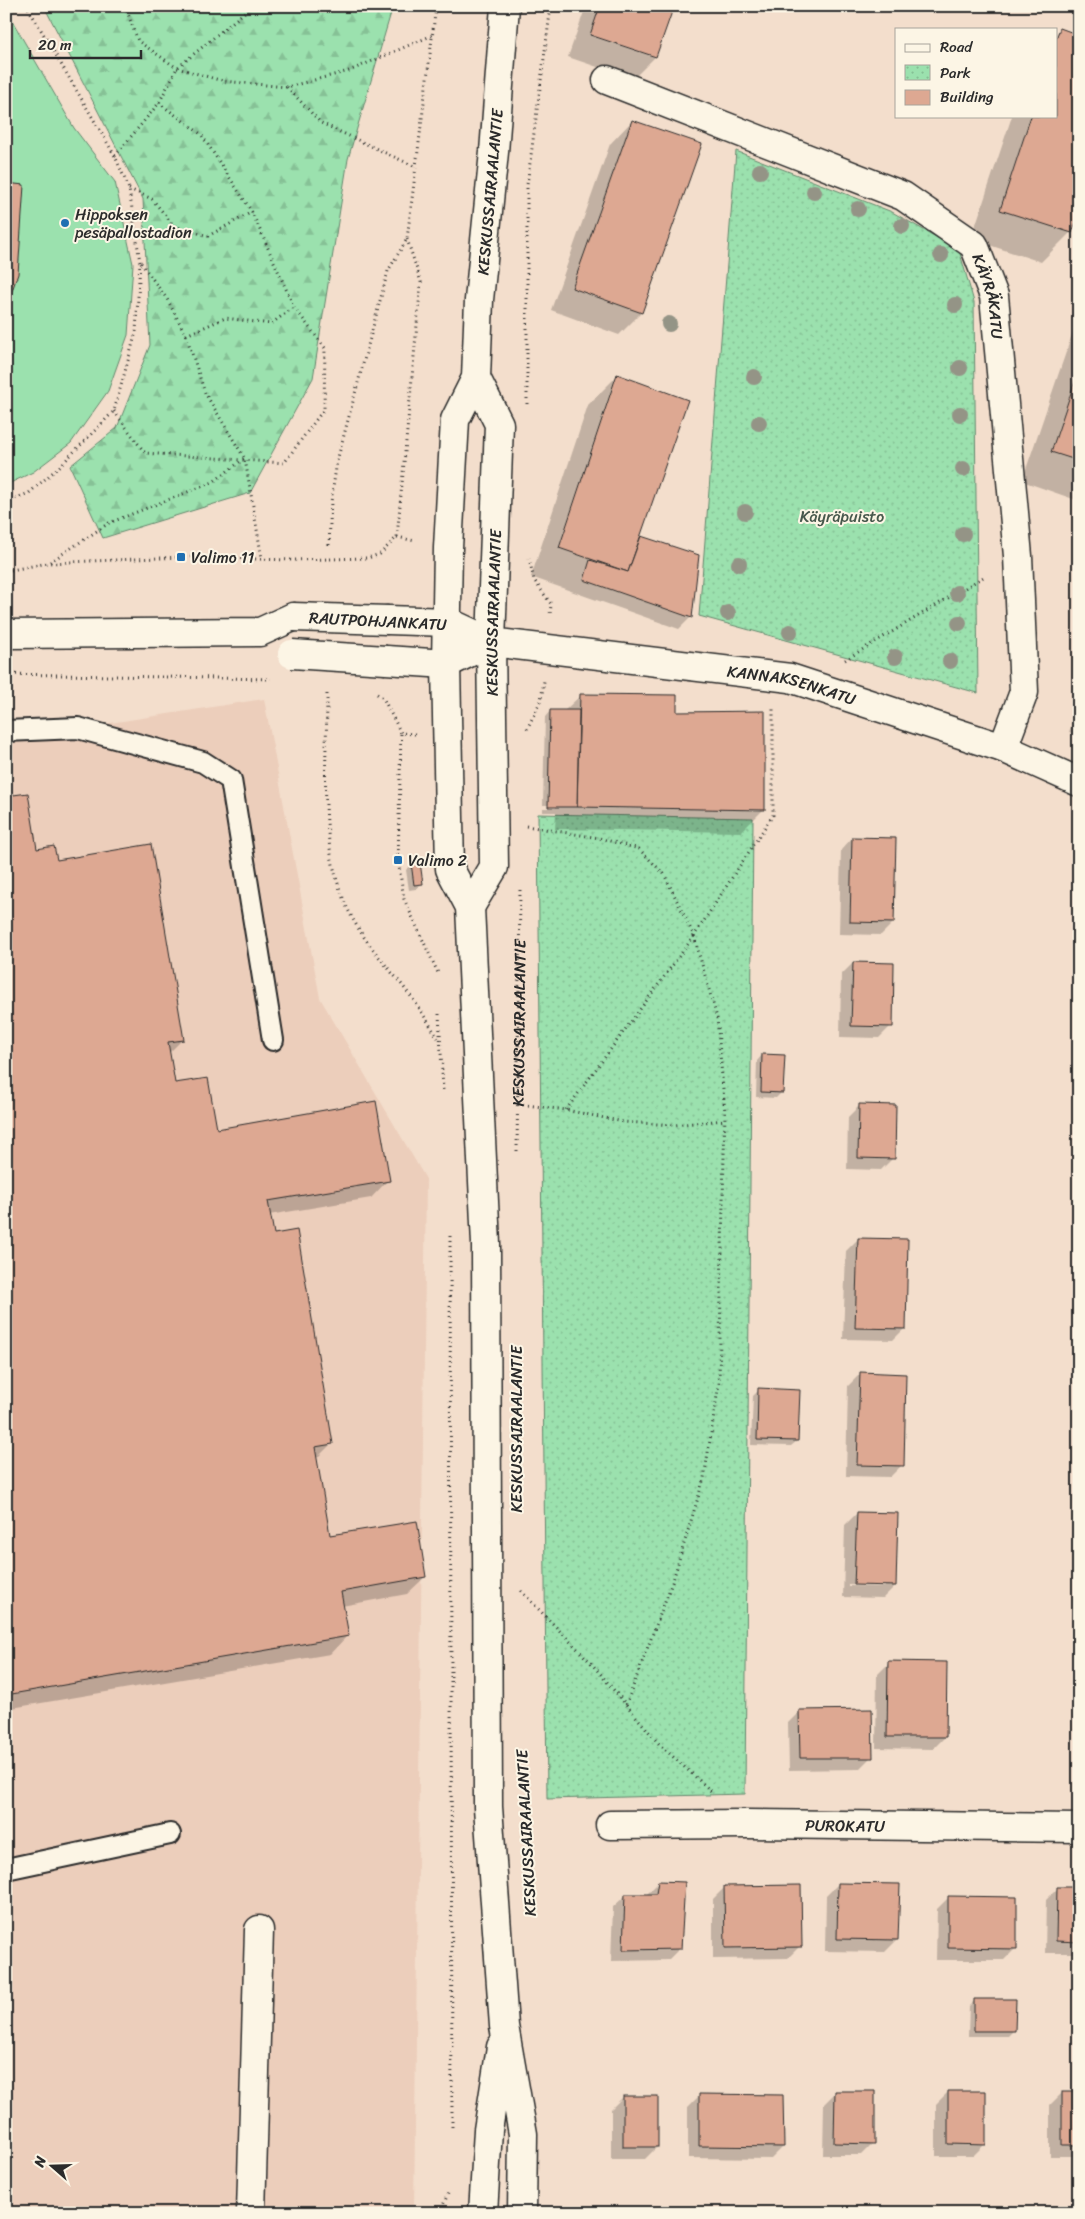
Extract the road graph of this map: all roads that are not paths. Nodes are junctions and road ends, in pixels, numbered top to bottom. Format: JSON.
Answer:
{"nodes":[{"id":1,"x":505,"y":6,"type":"edge"},
{"id":2,"x":607,"y":80,"type":"dead end"},
{"id":3,"x":476,"y":378,"type":"junction"},
{"id":4,"x":448,"y":622,"type":"junction"},
{"id":5,"x":260,"y":632,"type":"junction"},
{"id":6,"x":6,"y":634,"type":"edge"},
{"id":7,"x":491,"y":642,"type":"junction"},
{"id":8,"x":446,"y":664,"type":"junction"},
{"id":9,"x":6,"y":731,"type":"edge"},
{"id":10,"x":1003,"y":748,"type":"junction"},
{"id":11,"x":1079,"y":782,"type":"edge"},
{"id":12,"x":470,"y":907,"type":"junction"},
{"id":13,"x":273,"y":1040,"type":"dead end"},
{"id":14,"x":610,"y":1825,"type":"dead end"},
{"id":15,"x":1079,"y":1828,"type":"edge"},
{"id":16,"x":170,"y":1834,"type":"dead end"},
{"id":17,"x":6,"y":1869,"type":"edge"},
{"id":18,"x":259,"y":1930,"type":"dead end"},
{"id":19,"x":504,"y":2026,"type":"junction"},
{"id":20,"x":251,"y":2213,"type":"edge"},
{"id":21,"x":483,"y":2213,"type":"edge"},
{"id":22,"x":522,"y":2213,"type":"edge"}],
"edges":[{"from":1,"to":3,"type":"street","name":"KESKUSSAIRAALANTIE"},
{"from":2,"to":10,"type":"street","name":"KÄYRÄKATU"},
{"from":3,"to":4,"type":"street","name":"KESKUSSAIRAALANTIE"},
{"from":3,"to":7,"type":"street","name":"KESKUSSAIRAALANTIE"},
{"from":4,"to":5,"type":"street","name":"RAUTPOHJANKATU","bridge":true},
{"from":4,"to":7,"type":"street","name":"RAUTPOHJANKATU"},
{"from":4,"to":8,"type":"street","name":"KESKUSSAIRAALANTIE"},
{"from":5,"to":6,"type":"street","name":"RAUTPOHJANKATU"},
{"from":5,"to":8,"type":"street","bridge":true},
{"from":7,"to":8,"type":"street"},
{"from":7,"to":10,"type":"street","name":"KANNAKSENKATU"},
{"from":7,"to":12,"type":"street","name":"KESKUSSAIRAALANTIE"},
{"from":8,"to":12,"type":"street","name":"KESKUSSAIRAALANTIE"},
{"from":9,"to":13,"type":"lane"},
{"from":10,"to":11,"type":"street","name":"KANNAKSENKATU"},
{"from":12,"to":19,"type":"street","name":"KESKUSSAIRAALANTIE"},
{"from":14,"to":15,"type":"street","name":"PUROKATU"},
{"from":16,"to":17,"type":"lane"},
{"from":18,"to":20,"type":"street"},
{"from":19,"to":21,"type":"street","name":"KESKUSSAIRAALANTIE"},
{"from":19,"to":22,"type":"street","name":"KESKUSSAIRAALANTIE"}]}
